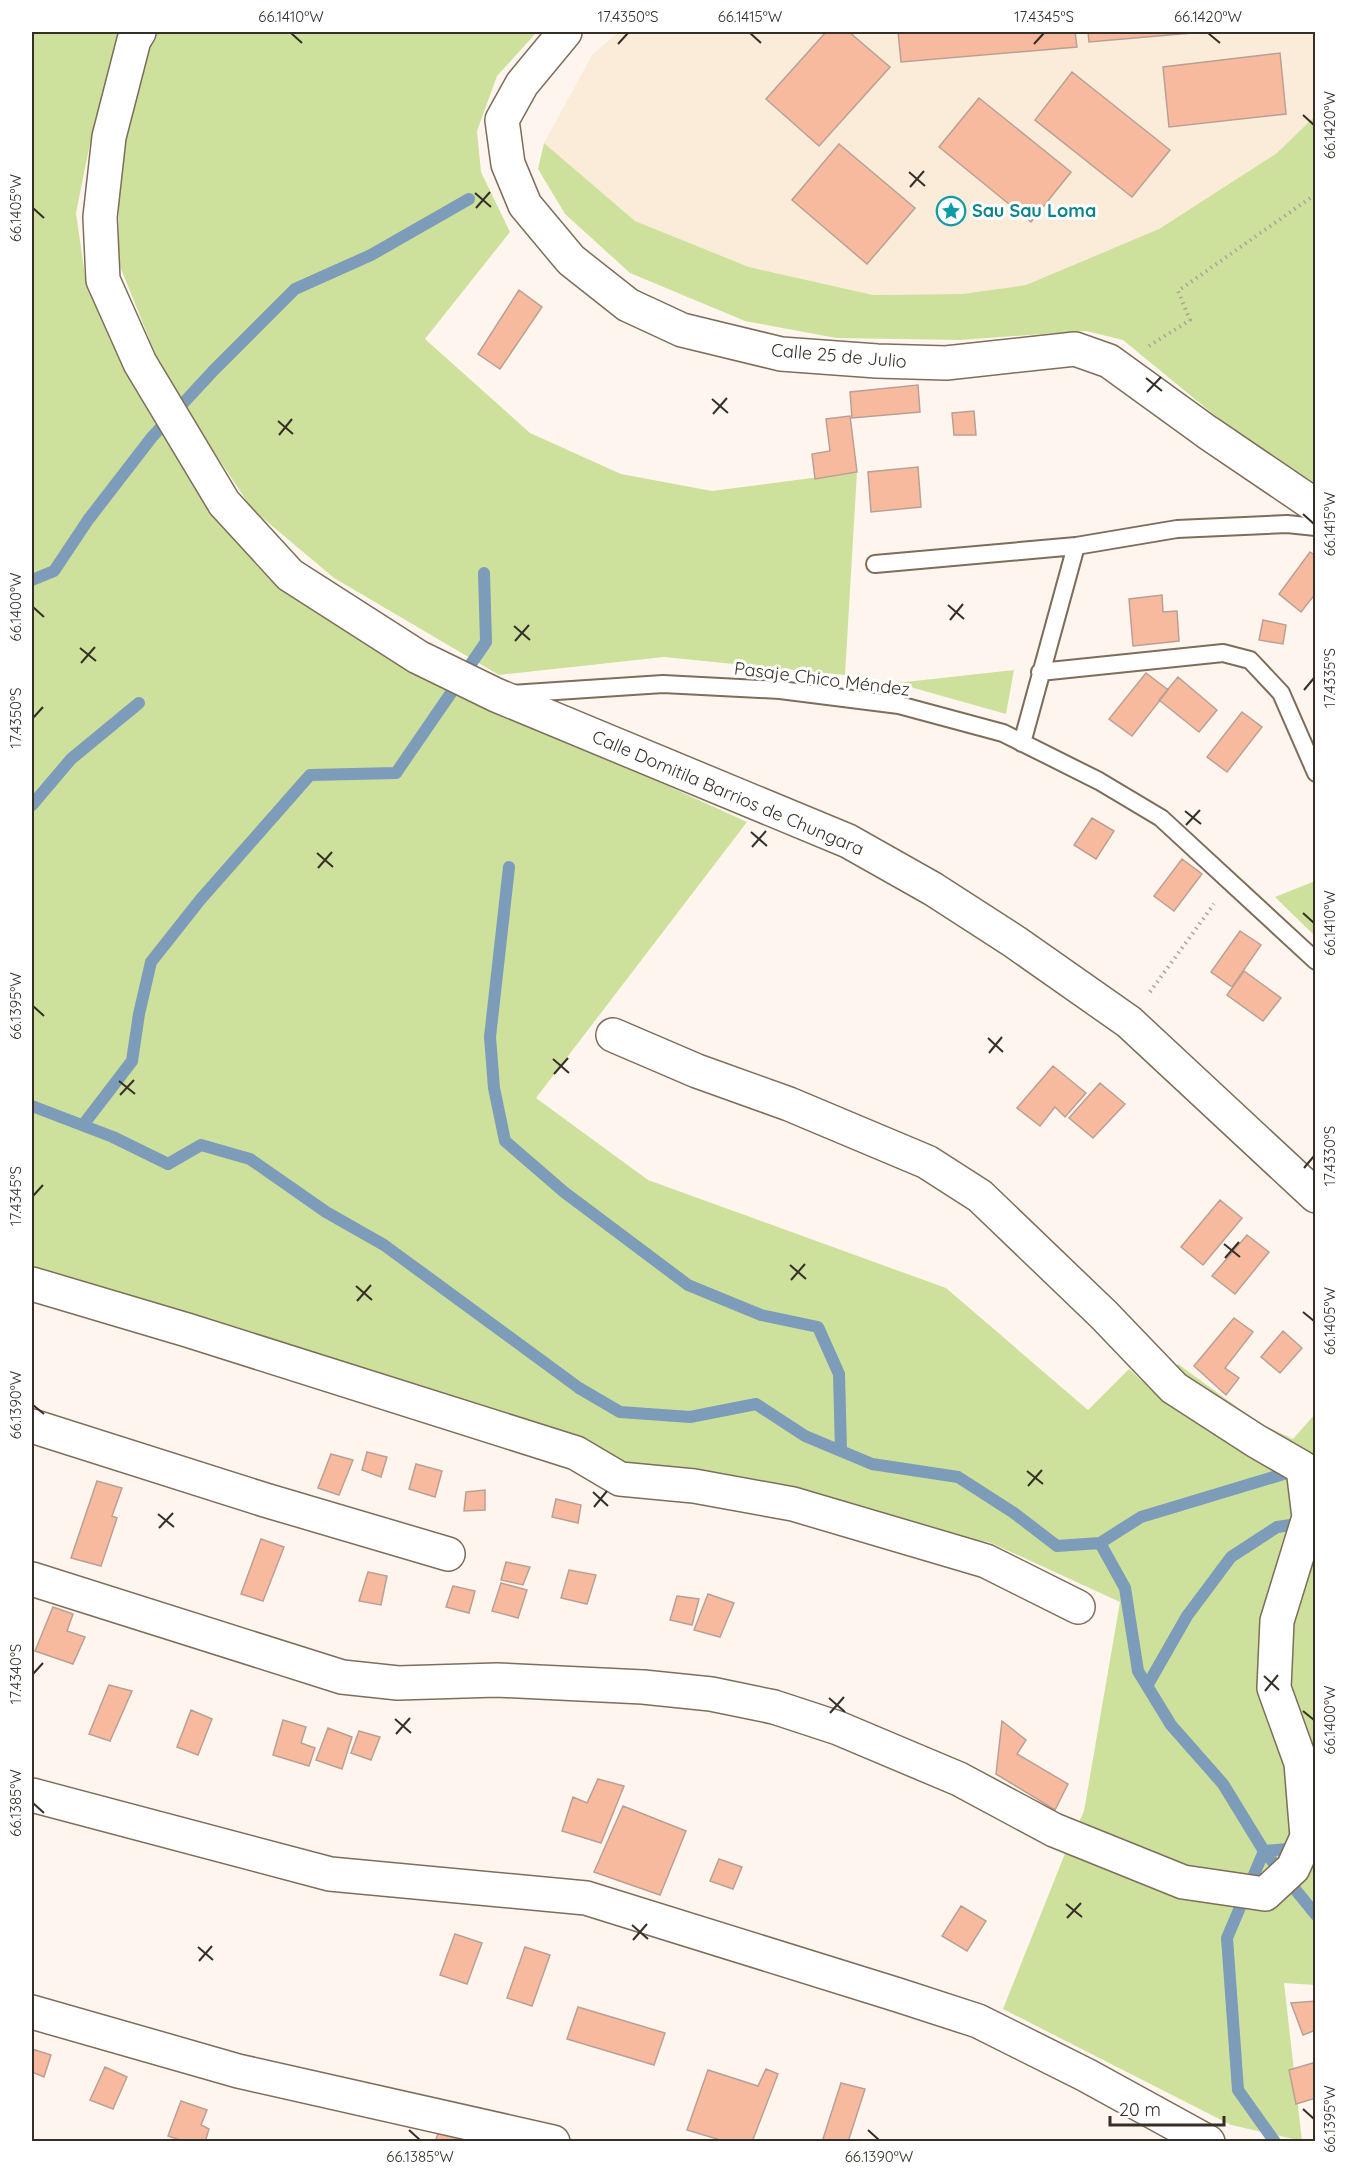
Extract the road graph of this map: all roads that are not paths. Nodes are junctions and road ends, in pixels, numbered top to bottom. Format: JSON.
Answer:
{"nodes":[{"id":1,"x":139,"y":32,"type":"edge"},
{"id":2,"x":565,"y":32,"type":"edge"},
{"id":3,"x":1316,"y":506,"type":"edge"},
{"id":4,"x":1316,"y":527,"type":"edge"},
{"id":5,"x":1076,"y":546,"type":"junction"},
{"id":6,"x":875,"y":564,"type":"dead end"},
{"id":7,"x":1040,"y":672,"type":"junction"},
{"id":8,"x":496,"y":695,"type":"junction"},
{"id":9,"x":1022,"y":743,"type":"junction"},
{"id":10,"x":1316,"y":773,"type":"edge"},
{"id":11,"x":1316,"y":961,"type":"edge"},
{"id":12,"x":613,"y":1035,"type":"dead end"},
{"id":13,"x":1316,"y":1196,"type":"edge"},
{"id":14,"x":32,"y":1284,"type":"edge"},
{"id":15,"x":32,"y":1426,"type":"edge"},
{"id":16,"x":448,"y":1554,"type":"dead end"},
{"id":17,"x":32,"y":1579,"type":"edge"},
{"id":18,"x":1078,"y":1607,"type":"dead end"},
{"id":19,"x":32,"y":1795,"type":"edge"},
{"id":20,"x":32,"y":2012,"type":"edge"},
{"id":21,"x":552,"y":2142,"type":"edge"},
{"id":22,"x":1208,"y":2142,"type":"edge"}],
"edges":[{"from":1,"to":8,"type":"street","name":"Calle Domitila Barrios de Chungara"},
{"from":2,"to":3,"type":"street","name":"Calle 25 de Julio"},
{"from":4,"to":5,"type":"lane"},
{"from":5,"to":6,"type":"lane"},
{"from":5,"to":7,"type":"lane"},
{"from":7,"to":9,"type":"lane"},
{"from":7,"to":10,"type":"lane"},
{"from":8,"to":9,"type":"lane","name":"Pasaje Chico Méndez"},
{"from":8,"to":13,"type":"street","name":"Calle Domitila Barrios de Chungara"},
{"from":9,"to":11,"type":"lane","name":"Pasaje Chico Méndez"},
{"from":12,"to":17,"type":"street"},
{"from":14,"to":18,"type":"street"},
{"from":15,"to":16,"type":"street"},
{"from":19,"to":22,"type":"street"},
{"from":20,"to":21,"type":"street"}]}
